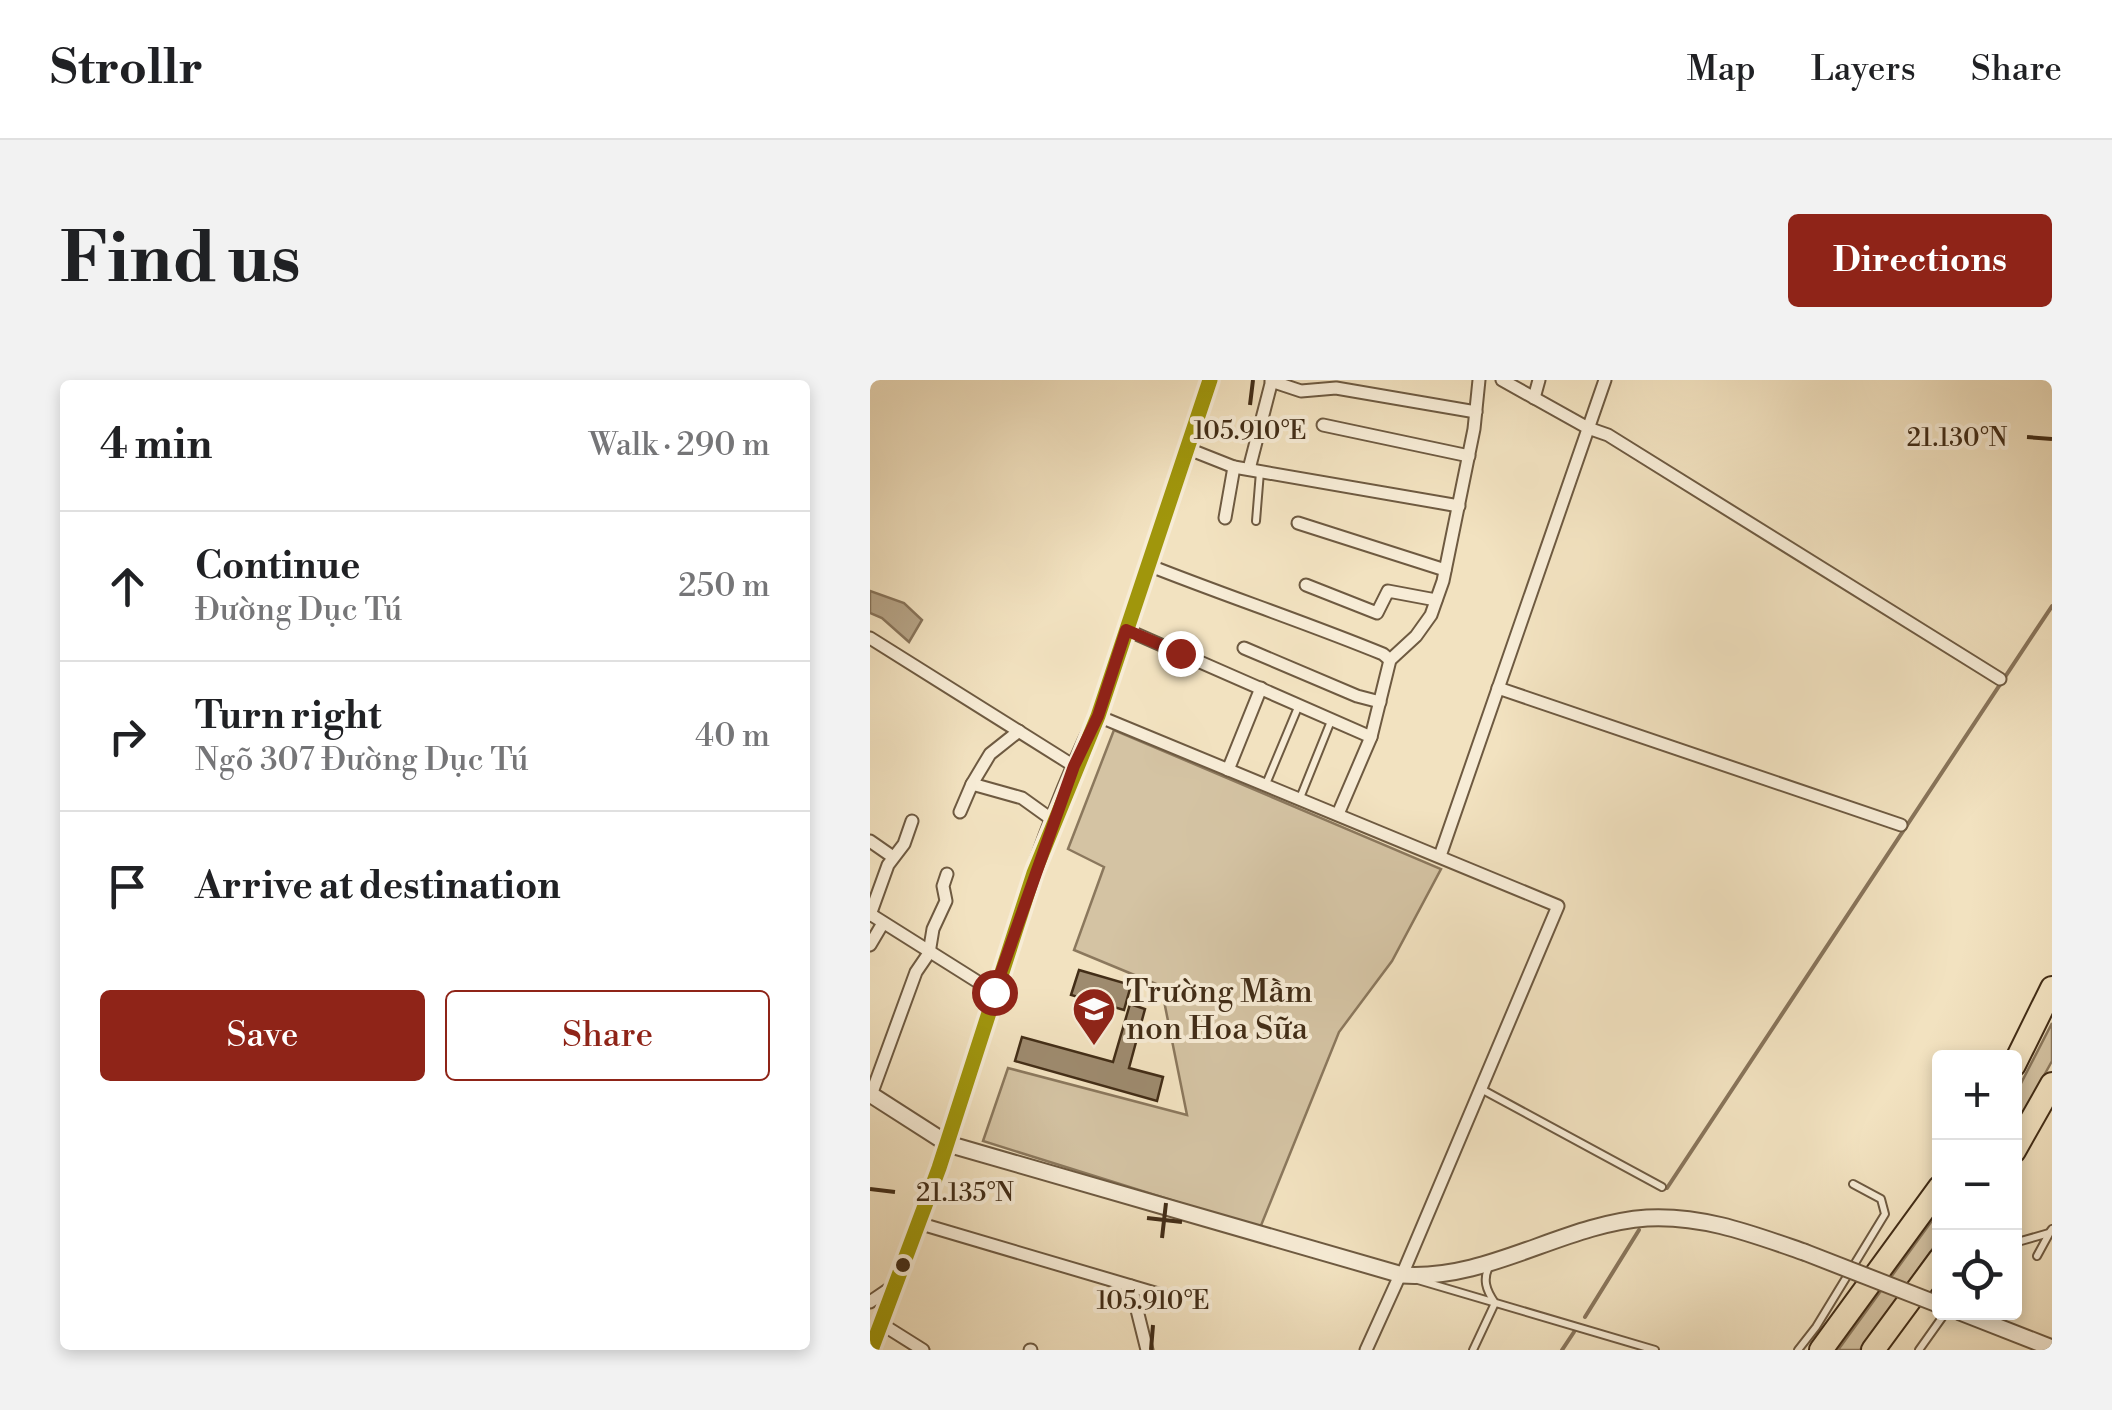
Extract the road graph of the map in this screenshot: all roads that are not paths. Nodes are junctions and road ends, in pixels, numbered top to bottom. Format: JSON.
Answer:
{"nodes":[{"id":1,"x":1210,"y":380,"type":"edge"},
{"id":2,"x":1479,"y":380,"type":"edge"},
{"id":3,"x":1502,"y":380,"type":"edge"},
{"id":4,"x":1538,"y":380,"type":"edge"},
{"id":5,"x":1605,"y":380,"type":"edge"},
{"id":6,"x":1272,"y":381,"type":"edge"},
{"id":7,"x":1356,"y":385,"type":"edge"},
{"id":8,"x":1534,"y":398,"type":"junction"},
{"id":9,"x":1476,"y":412,"type":"junction"},
{"id":10,"x":1323,"y":426,"type":"dead end"},
{"id":11,"x":1588,"y":428,"type":"junction"},
{"id":12,"x":1186,"y":448,"type":"junction"},
{"id":13,"x":1469,"y":456,"type":"junction"},
{"id":14,"x":1234,"y":466,"type":"junction"},
{"id":15,"x":1255,"y":470,"type":"junction"},
{"id":16,"x":1459,"y":506,"type":"junction"},
{"id":17,"x":1224,"y":518,"type":"dead end"},
{"id":18,"x":1256,"y":521,"type":"dead end"},
{"id":19,"x":1298,"y":523,"type":"dead end"},
{"id":20,"x":1148,"y":565,"type":"junction"},
{"id":21,"x":1445,"y":570,"type":"junction"},
{"id":22,"x":1306,"y":586,"type":"dead end"},
{"id":23,"x":1436,"y":600,"type":"junction"},
{"id":24,"x":1126,"y":630,"type":"junction"},
{"id":25,"x":870,"y":638,"type":"edge"},
{"id":26,"x":1244,"y":648,"type":"dead end"},
{"id":27,"x":1390,"y":660,"type":"junction"},
{"id":28,"x":2000,"y":679,"type":"dead end"},
{"id":29,"x":1261,"y":688,"type":"junction"},
{"id":30,"x":1498,"y":688,"type":"junction"},
{"id":31,"x":1380,"y":702,"type":"junction"},
{"id":32,"x":1299,"y":705,"type":"junction"},
{"id":33,"x":1098,"y":716,"type":"junction"},
{"id":34,"x":1331,"y":719,"type":"junction"},
{"id":35,"x":1019,"y":731,"type":"junction"},
{"id":36,"x":1371,"y":737,"type":"junction"},
{"id":37,"x":1074,"y":766,"type":"junction"},
{"id":38,"x":1228,"y":770,"type":"junction"},
{"id":39,"x":972,"y":784,"type":"junction"},
{"id":40,"x":1266,"y":785,"type":"junction"},
{"id":41,"x":1300,"y":799,"type":"junction"},
{"id":42,"x":960,"y":812,"type":"dead end"},
{"id":43,"x":1338,"y":814,"type":"junction"},
{"id":44,"x":912,"y":821,"type":"dead end"},
{"id":45,"x":1054,"y":822,"type":"junction"},
{"id":46,"x":1902,"y":824,"type":"dead end"},
{"id":47,"x":870,"y":841,"type":"edge"},
{"id":48,"x":1440,"y":856,"type":"junction"},
{"id":49,"x":893,"y":857,"type":"junction"},
{"id":50,"x":946,"y":874,"type":"dead end"},
{"id":51,"x":870,"y":914,"type":"edge"},
{"id":52,"x":883,"y":923,"type":"junction"},
{"id":53,"x":870,"y":944,"type":"edge"},
{"id":54,"x":929,"y":954,"type":"junction"},
{"id":55,"x":2052,"y":988,"type":"edge"},
{"id":56,"x":994,"y":992,"type":"junction"},
{"id":57,"x":2021,"y":1050,"type":"edge"},
{"id":58,"x":2052,"y":1084,"type":"edge"},
{"id":59,"x":1482,"y":1090,"type":"junction"},
{"id":60,"x":870,"y":1094,"type":"edge"},
{"id":61,"x":2020,"y":1140,"type":"edge"},
{"id":62,"x":948,"y":1144,"type":"junction"},
{"id":63,"x":1853,"y":1184,"type":"dead end"},
{"id":64,"x":1662,"y":1187,"type":"dead end"},
{"id":65,"x":1932,"y":1198,"type":"edge"},
{"id":66,"x":918,"y":1224,"type":"junction"},
{"id":67,"x":2051,"y":1231,"type":"edge"},
{"id":68,"x":2022,"y":1240,"type":"edge"},
{"id":69,"x":2037,"y":1256,"type":"dead end"},
{"id":70,"x":1490,"y":1264,"type":"junction"},
{"id":71,"x":1932,"y":1270,"type":"edge"},
{"id":72,"x":1401,"y":1275,"type":"junction"},
{"id":73,"x":895,"y":1286,"type":"junction"},
{"id":74,"x":1131,"y":1286,"type":"junction"},
{"id":75,"x":1166,"y":1296,"type":"dead end"},
{"id":76,"x":870,"y":1302,"type":"edge"},
{"id":77,"x":1495,"y":1302,"type":"junction"},
{"id":78,"x":1932,"y":1302,"type":"edge"},
{"id":79,"x":1941,"y":1320,"type":"edge"},
{"id":80,"x":1979,"y":1320,"type":"edge"},
{"id":81,"x":880,"y":1324,"type":"junction"},
{"id":82,"x":2052,"y":1348,"type":"edge"},
{"id":83,"x":870,"y":1350,"type":"edge"},
{"id":84,"x":924,"y":1350,"type":"edge"},
{"id":85,"x":1147,"y":1350,"type":"edge"},
{"id":86,"x":1366,"y":1350,"type":"edge"},
{"id":87,"x":1473,"y":1350,"type":"edge"},
{"id":88,"x":1655,"y":1350,"type":"edge"},
{"id":89,"x":1798,"y":1350,"type":"edge"},
{"id":90,"x":1822,"y":1350,"type":"edge"},
{"id":91,"x":1874,"y":1350,"type":"edge"},
{"id":92,"x":1920,"y":1350,"type":"edge"}],
"edges":[{"from":1,"to":12,"type":"street"},
{"from":2,"to":9,"type":"street"},
{"from":3,"to":8,"type":"street"},
{"from":4,"to":8,"type":"street"},
{"from":5,"to":11,"type":"street"},
{"from":6,"to":7,"type":"street"},
{"from":6,"to":15,"type":"street"},
{"from":7,"to":9,"type":"street"},
{"from":8,"to":11,"type":"street"},
{"from":9,"to":13,"type":"street"},
{"from":10,"to":13,"type":"street"},
{"from":11,"to":28,"type":"street"},
{"from":11,"to":30,"type":"street"},
{"from":12,"to":14,"type":"street"},
{"from":12,"to":20,"type":"street"},
{"from":13,"to":16,"type":"street"},
{"from":14,"to":15,"type":"street"},
{"from":14,"to":17,"type":"street"},
{"from":15,"to":16,"type":"street"},
{"from":15,"to":18,"type":"lane"},
{"from":16,"to":21,"type":"street"},
{"from":19,"to":21,"type":"street"},
{"from":20,"to":24,"type":"street"},
{"from":20,"to":27,"type":"street"},
{"from":21,"to":23,"type":"street"},
{"from":22,"to":23,"type":"street"},
{"from":23,"to":27,"type":"street"},
{"from":24,"to":29,"type":"street"},
{"from":24,"to":33,"type":"street"},
{"from":25,"to":35,"type":"street"},
{"from":26,"to":31,"type":"street"},
{"from":27,"to":31,"type":"street"},
{"from":29,"to":32,"type":"street"},
{"from":29,"to":38,"type":"street"},
{"from":30,"to":46,"type":"street"},
{"from":30,"to":48,"type":"street"},
{"from":31,"to":36,"type":"street"},
{"from":32,"to":34,"type":"street"},
{"from":32,"to":40,"type":"lane"},
{"from":33,"to":37,"type":"street"},
{"from":33,"to":38,"type":"street"},
{"from":34,"to":36,"type":"street"},
{"from":34,"to":41,"type":"lane"},
{"from":35,"to":37,"type":"street"},
{"from":35,"to":39,"type":"street"},
{"from":36,"to":43,"type":"street"},
{"from":37,"to":45,"type":"street"},
{"from":38,"to":40,"type":"street"},
{"from":39,"to":42,"type":"street"},
{"from":39,"to":45,"type":"street"},
{"from":40,"to":41,"type":"street"},
{"from":41,"to":43,"type":"street"},
{"from":43,"to":48,"type":"street"},
{"from":44,"to":49,"type":"street"},
{"from":45,"to":56,"type":"street"},
{"from":47,"to":49,"type":"street"},
{"from":48,"to":59,"type":"street"},
{"from":49,"to":51,"type":"street"},
{"from":50,"to":54,"type":"street"},
{"from":51,"to":52,"type":"street"},
{"from":52,"to":53,"type":"street"},
{"from":52,"to":54,"type":"street"},
{"from":54,"to":56,"type":"street"},
{"from":54,"to":60,"type":"street"},
{"from":55,"to":57,"type":"highway"},
{"from":56,"to":62,"type":"street"},
{"from":58,"to":61,"type":"highway"},
{"from":59,"to":64,"type":"lane"},
{"from":59,"to":72,"type":"street"},
{"from":60,"to":62,"type":"street"},
{"from":62,"to":66,"type":"street"},
{"from":62,"to":72,"type":"street"},
{"from":63,"to":89,"type":"lane"},
{"from":65,"to":90,"type":"highway"},
{"from":66,"to":73,"type":"street"},
{"from":66,"to":74,"type":"street"},
{"from":67,"to":68,"type":"lane"},
{"from":67,"to":69,"type":"lane"},
{"from":70,"to":72,"type":"street"},
{"from":70,"to":77,"type":"lane"},
{"from":70,"to":78,"type":"street","bridge":true},
{"from":71,"to":91,"type":"highway"},
{"from":72,"to":77,"type":"lane"},
{"from":72,"to":86,"type":"street"},
{"from":73,"to":76,"type":"street"},
{"from":73,"to":81,"type":"street"},
{"from":74,"to":75,"type":"street"},
{"from":74,"to":85,"type":"street"},
{"from":77,"to":87,"type":"lane"},
{"from":77,"to":88,"type":"lane"},
{"from":79,"to":92,"type":"lane"},
{"from":80,"to":82,"type":"street"},
{"from":81,"to":83,"type":"street"},
{"from":81,"to":84,"type":"street"}]}
